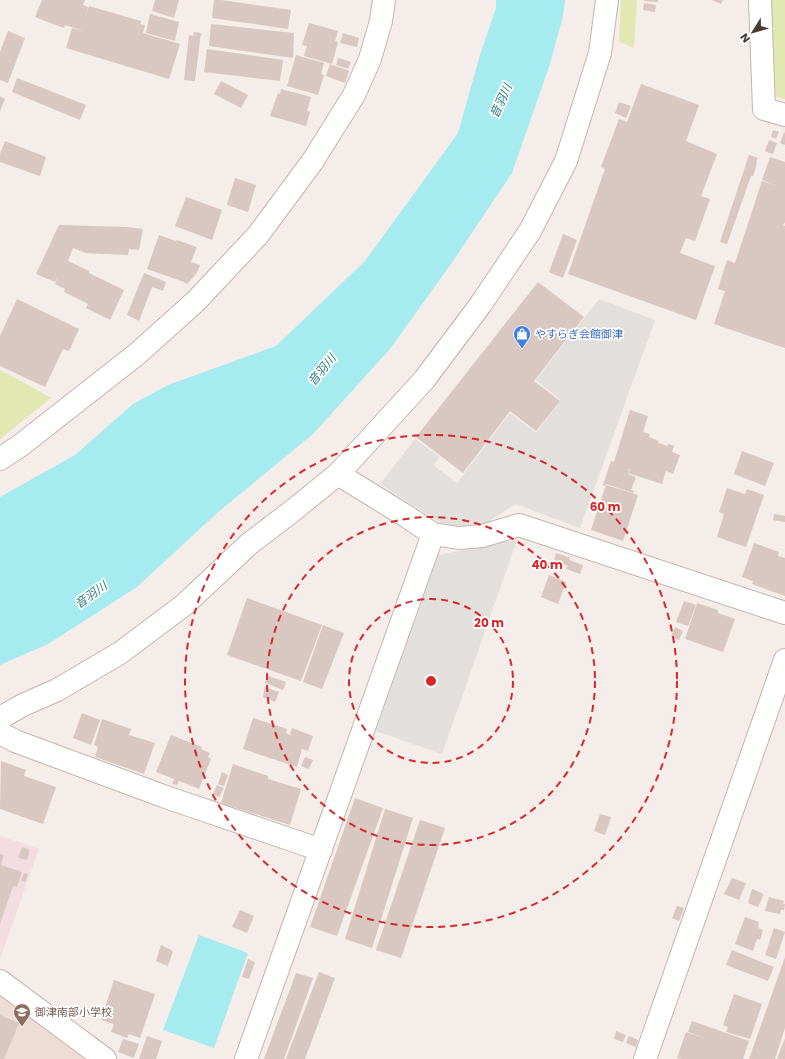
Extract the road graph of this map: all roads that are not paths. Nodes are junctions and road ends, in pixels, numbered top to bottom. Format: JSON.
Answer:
{"nodes":[{"id":1,"x":384,"y":0,"type":"edge"},
{"id":2,"x":607,"y":0,"type":"edge"},
{"id":3,"x":760,"y":0,"type":"edge"},
{"id":4,"x":785,"y":115,"type":"edge"},
{"id":5,"x":0,"y":459,"type":"edge"},
{"id":6,"x":338,"y":474,"type":"junction"},
{"id":7,"x":433,"y":534,"type":"junction"},
{"id":8,"x":785,"y":614,"type":"edge"},
{"id":9,"x":785,"y":660,"type":"edge"},
{"id":10,"x":0,"y":718,"type":"edge"},
{"id":11,"x":0,"y":733,"type":"edge"},
{"id":12,"x":320,"y":850,"type":"junction"},
{"id":13,"x":0,"y":981,"type":"edge"},
{"id":14,"x":105,"y":1059,"type":"edge"},
{"id":15,"x":246,"y":1059,"type":"edge"},
{"id":16,"x":645,"y":1059,"type":"edge"}],
"edges":[{"from":1,"to":5,"type":"street"},
{"from":2,"to":6,"type":"street"},
{"from":3,"to":4,"type":"street"},
{"from":6,"to":7,"type":"street"},
{"from":6,"to":10,"type":"street"},
{"from":7,"to":8,"type":"street"},
{"from":7,"to":12,"type":"street"},
{"from":9,"to":16,"type":"street"},
{"from":11,"to":12,"type":"street"},
{"from":12,"to":15,"type":"street"},
{"from":13,"to":14,"type":"street"}]}
